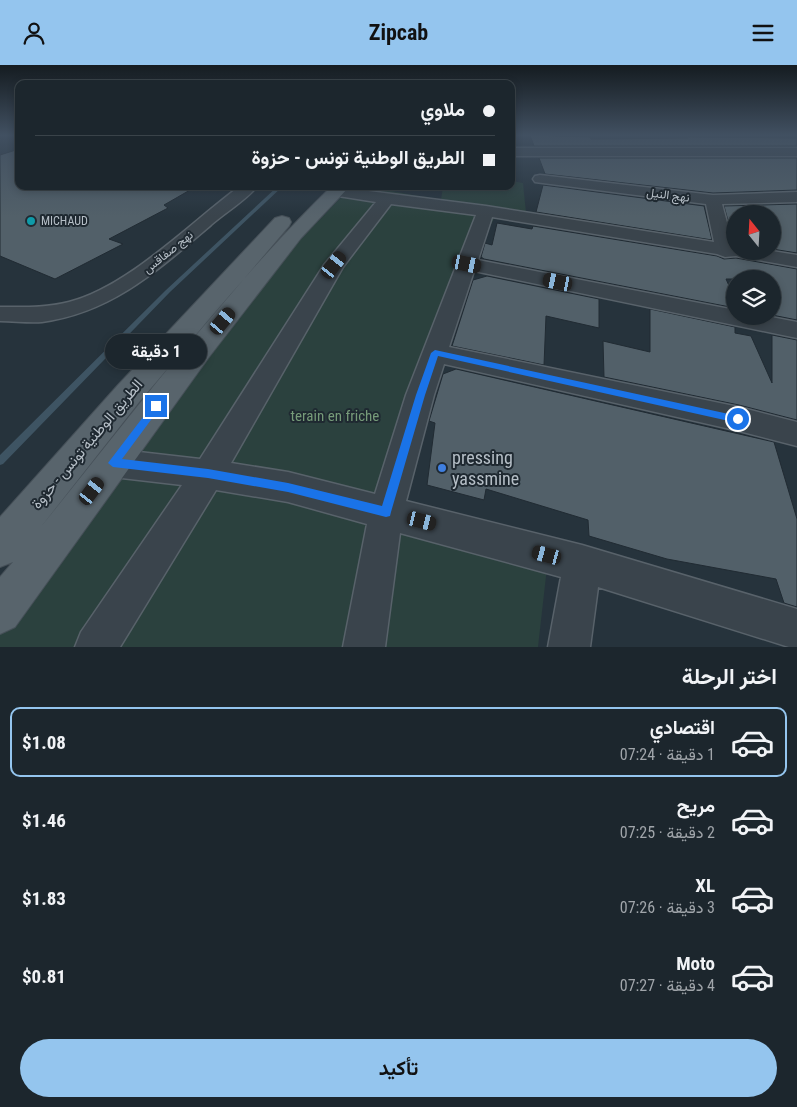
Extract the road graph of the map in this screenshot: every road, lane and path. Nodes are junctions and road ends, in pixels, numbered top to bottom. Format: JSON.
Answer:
{"nodes":[{"id":1,"x":526,"y":162,"type":"edge"},
{"id":2,"x":540,"y":179,"type":"junction"},
{"id":3,"x":245,"y":190,"type":"edge"},
{"id":4,"x":329,"y":190,"type":"edge"},
{"id":5,"x":329,"y":190,"type":"edge"},
{"id":6,"x":342,"y":190,"type":"edge"},
{"id":7,"x":797,"y":197,"type":"edge"},
{"id":8,"x":387,"y":198,"type":"junction"},
{"id":9,"x":713,"y":200,"type":"junction"},
{"id":10,"x":535,"y":206,"type":"junction"},
{"id":11,"x":486,"y":211,"type":"junction"},
{"id":12,"x":726,"y":235,"type":"edge"},
{"id":13,"x":726,"y":250,"type":"edge"},
{"id":14,"x":781,"y":259,"type":"edge"},
{"id":15,"x":797,"y":261,"type":"edge"},
{"id":16,"x":467,"y":264,"type":"junction"},
{"id":17,"x":0,"y":314,"type":"edge"},
{"id":18,"x":797,"y":330,"type":"edge"},
{"id":19,"x":435,"y":353,"type":"junction"},
{"id":20,"x":797,"y":434,"type":"edge"},
{"id":21,"x":113,"y":463,"type":"junction"},
{"id":22,"x":208,"y":474,"type":"junction"},
{"id":23,"x":386,"y":512,"type":"junction"},
{"id":24,"x":0,"y":547,"type":"edge"},
{"id":25,"x":582,"y":564,"type":"junction"},
{"id":26,"x":0,"y":612,"type":"edge"},
{"id":27,"x":797,"y":629,"type":"edge"},
{"id":28,"x":96,"y":647,"type":"edge"},
{"id":29,"x":364,"y":647,"type":"edge"},
{"id":30,"x":569,"y":647,"type":"edge"}],
"edges":[{"from":1,"to":2,"type":"street"},
{"from":2,"to":9,"type":"street","name":"نهج النيل"},
{"from":2,"to":10,"type":"street"},
{"from":3,"to":17,"type":"street","name":"نهج صفاقس"},
{"from":4,"to":21,"type":"main road","name":"الطريق الوطنية تونس - حزوة"},
{"from":5,"to":24,"type":"main road","name":"الطريق الوطنية تونس - حزوة"},
{"from":6,"to":8,"type":"street"},
{"from":7,"to":9,"type":"street","name":"نهج النيل"},
{"from":8,"to":11,"type":"street"},
{"from":8,"to":22,"type":"street"},
{"from":9,"to":12,"type":"street"},
{"from":10,"to":11,"type":"street"},
{"from":10,"to":13,"type":"street"},
{"from":11,"to":16,"type":"street"},
{"from":14,"to":15,"type":"street"},
{"from":16,"to":18,"type":"street"},
{"from":16,"to":19,"type":"street"},
{"from":19,"to":20,"type":"street"},
{"from":19,"to":23,"type":"street"},
{"from":21,"to":22,"type":"street"},
{"from":21,"to":26,"type":"main road","name":"الطريق الوطنية تونس - حزوة"},
{"from":22,"to":23,"type":"street"},
{"from":22,"to":28,"type":"street"},
{"from":23,"to":25,"type":"street"},
{"from":23,"to":29,"type":"street"},
{"from":25,"to":27,"type":"street"},
{"from":25,"to":30,"type":"street"}]}
